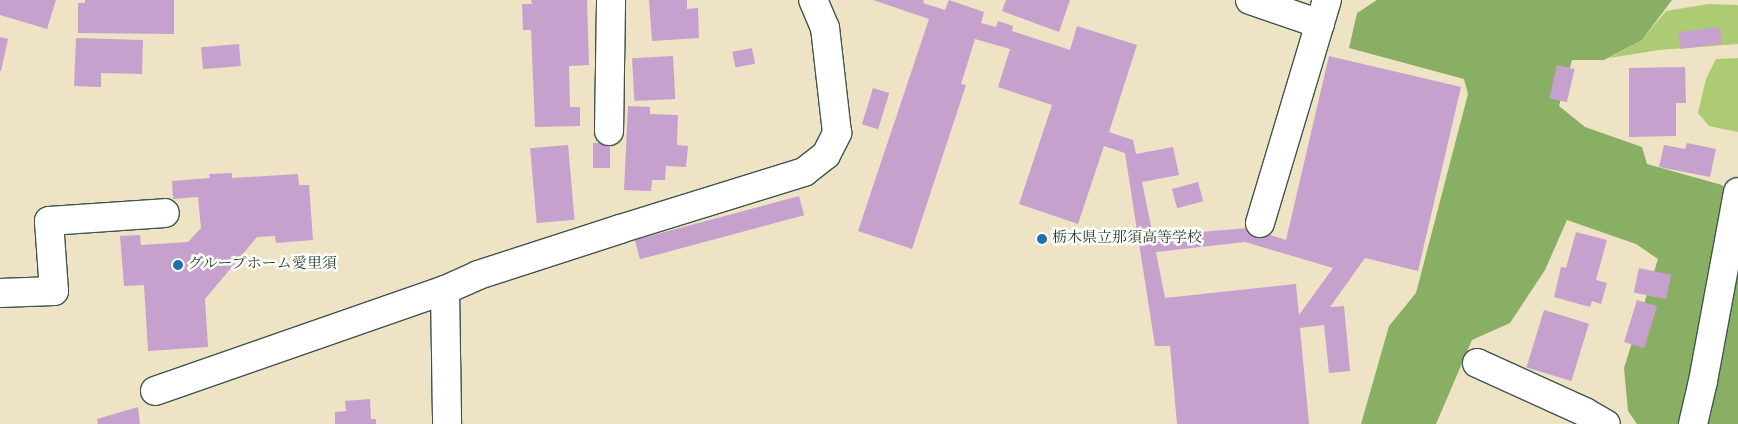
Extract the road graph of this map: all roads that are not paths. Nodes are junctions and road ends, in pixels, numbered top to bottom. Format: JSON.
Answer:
{"nodes":[{"id":1,"x":611,"y":0,"type":"edge"},
{"id":2,"x":814,"y":0,"type":"edge"},
{"id":3,"x":1250,"y":0,"type":"edge"},
{"id":4,"x":1323,"y":12,"type":"edge"},
{"id":5,"x":609,"y":131,"type":"dead end"},
{"id":6,"x":1738,"y":192,"type":"edge"},
{"id":7,"x":165,"y":213,"type":"dead end"},
{"id":8,"x":1260,"y":223,"type":"dead end"},
{"id":9,"x":445,"y":290,"type":"junction"},
{"id":10,"x":0,"y":293,"type":"edge"},
{"id":11,"x":1477,"y":363,"type":"dead end"},
{"id":12,"x":155,"y":391,"type":"dead end"},
{"id":13,"x":448,"y":424,"type":"edge"},
{"id":14,"x":1606,"y":424,"type":"edge"},
{"id":15,"x":1693,"y":424,"type":"edge"}],
"edges":[{"from":1,"to":5,"type":"street"},
{"from":2,"to":9,"type":"street"},
{"from":3,"to":4,"type":"street"},
{"from":4,"to":8,"type":"street"},
{"from":6,"to":15,"type":"street"},
{"from":7,"to":10,"type":"street"},
{"from":9,"to":12,"type":"street"},
{"from":9,"to":13,"type":"street"},
{"from":11,"to":14,"type":"street"}]}
